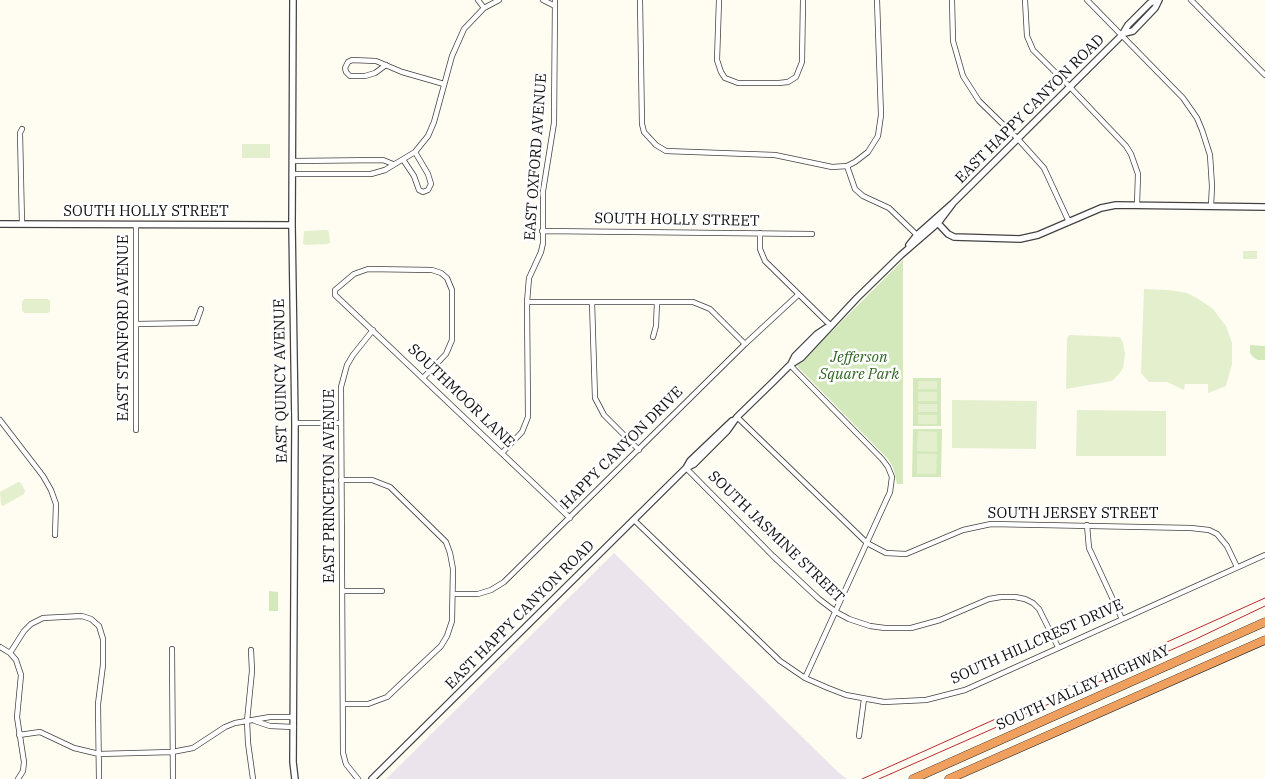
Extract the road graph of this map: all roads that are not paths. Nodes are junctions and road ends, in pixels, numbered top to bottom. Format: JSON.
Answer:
{"nodes":[{"id":1,"x":293,"y":0,"type":"edge"},
{"id":2,"x":478,"y":0,"type":"edge"},
{"id":3,"x":499,"y":0,"type":"edge"},
{"id":4,"x":543,"y":0,"type":"edge"},
{"id":5,"x":555,"y":0,"type":"edge"},
{"id":6,"x":640,"y":0,"type":"edge"},
{"id":7,"x":719,"y":0,"type":"edge"},
{"id":8,"x":803,"y":0,"type":"edge"},
{"id":9,"x":877,"y":0,"type":"edge"},
{"id":10,"x":952,"y":0,"type":"edge"},
{"id":11,"x":1025,"y":0,"type":"edge"},
{"id":12,"x":1087,"y":0,"type":"edge"},
{"id":13,"x":1157,"y":0,"type":"edge"},
{"id":14,"x":1191,"y":0,"type":"edge"},
{"id":15,"x":555,"y":6,"type":"junction"},
{"id":16,"x":484,"y":8,"type":"junction"},
{"id":17,"x":1124,"y":34,"type":"junction"},
{"id":18,"x":386,"y":65,"type":"junction"},
{"id":19,"x":1265,"y":75,"type":"edge"},
{"id":20,"x":444,"y":84,"type":"junction"},
{"id":21,"x":1070,"y":87,"type":"junction"},
{"id":22,"x":22,"y":129,"type":"dead end"},
{"id":23,"x":1018,"y":139,"type":"junction"},
{"id":24,"x":415,"y":152,"type":"junction"},
{"id":25,"x":404,"y":160,"type":"junction"},
{"id":26,"x":292,"y":161,"type":"junction"},
{"id":27,"x":393,"y":164,"type":"junction"},
{"id":28,"x":847,"y":166,"type":"junction"},
{"id":29,"x":292,"y":174,"type":"junction"},
{"id":30,"x":1137,"y":205,"type":"junction"},
{"id":31,"x":1211,"y":206,"type":"junction"},
{"id":32,"x":1265,"y":207,"type":"edge"},
{"id":33,"x":936,"y":221,"type":"junction"},
{"id":34,"x":1069,"y":222,"type":"junction"},
{"id":35,"x":0,"y":224,"type":"edge"},
{"id":36,"x":22,"y":224,"type":"junction"},
{"id":37,"x":136,"y":225,"type":"junction"},
{"id":38,"x":292,"y":225,"type":"junction"},
{"id":39,"x":542,"y":231,"type":"junction"},
{"id":40,"x":760,"y":233,"type":"junction"},
{"id":41,"x":812,"y":234,"type":"dead end"},
{"id":42,"x":919,"y":237,"type":"junction"},
{"id":43,"x":798,"y":295,"type":"junction"},
{"id":44,"x":527,"y":302,"type":"junction"},
{"id":45,"x":592,"y":302,"type":"junction"},
{"id":46,"x":657,"y":302,"type":"junction"},
{"id":47,"x":201,"y":309,"type":"dead end"},
{"id":48,"x":136,"y":324,"type":"junction"},
{"id":49,"x":830,"y":326,"type":"junction"},
{"id":50,"x":373,"y":330,"type":"junction"},
{"id":51,"x":654,"y":337,"type":"dead end"},
{"id":52,"x":745,"y":344,"type":"junction"},
{"id":53,"x":790,"y":365,"type":"junction"},
{"id":54,"x":423,"y":378,"type":"junction"},
{"id":55,"x":737,"y":417,"type":"junction"},
{"id":56,"x":0,"y":420,"type":"edge"},
{"id":57,"x":295,"y":423,"type":"junction"},
{"id":58,"x":341,"y":423,"type":"junction"},
{"id":59,"x":136,"y":430,"type":"dead end"},
{"id":60,"x":639,"y":450,"type":"junction"},
{"id":61,"x":502,"y":453,"type":"junction"},
{"id":62,"x":686,"y":468,"type":"junction"},
{"id":63,"x":341,"y":480,"type":"junction"},
{"id":64,"x":570,"y":518,"type":"junction"},
{"id":65,"x":634,"y":520,"type":"junction"},
{"id":66,"x":1087,"y":525,"type":"junction"},
{"id":67,"x":55,"y":535,"type":"dead end"},
{"id":68,"x":867,"y":543,"type":"junction"},
{"id":69,"x":1265,"y":555,"type":"edge"},
{"id":70,"x":1237,"y":567,"type":"junction"},
{"id":71,"x":343,"y":591,"type":"junction"},
{"id":72,"x":382,"y":591,"type":"dead end"},
{"id":73,"x":453,"y":594,"type":"junction"},
{"id":74,"x":836,"y":612,"type":"junction"},
{"id":75,"x":1122,"y":619,"type":"junction"},
{"id":76,"x":1265,"y":620,"type":"edge"},
{"id":77,"x":1265,"y":642,"type":"edge"},
{"id":78,"x":0,"y":647,"type":"edge"},
{"id":79,"x":1058,"y":647,"type":"junction"},
{"id":80,"x":172,"y":649,"type":"dead end"},
{"id":81,"x":251,"y":650,"type":"dead end"},
{"id":82,"x":10,"y":653,"type":"junction"},
{"id":83,"x":805,"y":678,"type":"junction"},
{"id":84,"x":864,"y":699,"type":"junction"},
{"id":85,"x":343,"y":704,"type":"junction"},
{"id":86,"x":294,"y":717,"type":"junction"},
{"id":87,"x":247,"y":721,"type":"junction"},
{"id":88,"x":255,"y":721,"type":"junction"},
{"id":89,"x":294,"y":727,"type":"junction"},
{"id":90,"x":19,"y":735,"type":"junction"},
{"id":91,"x":859,"y":736,"type":"dead end"},
{"id":92,"x":172,"y":752,"type":"junction"},
{"id":93,"x":99,"y":754,"type":"junction"},
{"id":94,"x":293,"y":762,"type":"junction"},
{"id":95,"x":18,"y":779,"type":"edge"},
{"id":96,"x":99,"y":779,"type":"edge"},
{"id":97,"x":173,"y":779,"type":"edge"},
{"id":98,"x":253,"y":779,"type":"edge"},
{"id":99,"x":291,"y":779,"type":"edge"},
{"id":100,"x":295,"y":779,"type":"edge"},
{"id":101,"x":358,"y":779,"type":"edge"},
{"id":102,"x":372,"y":779,"type":"edge"},
{"id":103,"x":913,"y":779,"type":"edge"},
{"id":104,"x":949,"y":779,"type":"edge"}],
"edges":[{"from":1,"to":26,"type":"street","name":"EAST QUINCY AVENUE"},
{"from":2,"to":16,"type":"street"},
{"from":3,"to":16,"type":"street"},
{"from":4,"to":15,"type":"street"},
{"from":5,"to":15,"type":"street","name":"EAST OXFORD AVENUE"},
{"from":6,"to":28,"type":"street"},
{"from":7,"to":8,"type":"street"},
{"from":9,"to":28,"type":"street"},
{"from":10,"to":23,"type":"street"},
{"from":11,"to":21,"type":"street"},
{"from":12,"to":17,"type":"street"},
{"from":13,"to":17,"type":"street","name":"EAST HAPPY CANYON ROAD"},
{"from":14,"to":19,"type":"street"},
{"from":15,"to":39,"type":"street","name":"EAST OXFORD AVENUE"},
{"from":16,"to":20,"type":"street"},
{"from":17,"to":21,"type":"street","name":"EAST HAPPY CANYON ROAD"},
{"from":17,"to":31,"type":"street"},
{"from":18,"to":18,"type":"street"},
{"from":18,"to":20,"type":"street"},
{"from":20,"to":24,"type":"street"},
{"from":21,"to":23,"type":"street","name":"EAST HAPPY CANYON ROAD"},
{"from":21,"to":30,"type":"street"},
{"from":22,"to":36,"type":"street"},
{"from":23,"to":33,"type":"street","name":"EAST HAPPY CANYON ROAD"},
{"from":23,"to":34,"type":"street"},
{"from":24,"to":25,"type":"street"},
{"from":24,"to":25,"type":"street"},
{"from":25,"to":27,"type":"street"},
{"from":26,"to":27,"type":"street"},
{"from":26,"to":29,"type":"street","name":"EAST QUINCY AVENUE"},
{"from":27,"to":29,"type":"street"},
{"from":28,"to":42,"type":"street"},
{"from":29,"to":38,"type":"street","name":"EAST QUINCY AVENUE"},
{"from":30,"to":31,"type":"street"},
{"from":30,"to":34,"type":"street"},
{"from":31,"to":32,"type":"street"},
{"from":33,"to":34,"type":"street"},
{"from":33,"to":42,"type":"street","name":"EAST HAPPY CANYON ROAD"},
{"from":35,"to":36,"type":"street","name":"SOUTH HOLLY STREET"},
{"from":36,"to":37,"type":"street","name":"SOUTH HOLLY STREET"},
{"from":37,"to":38,"type":"street","name":"SOUTH HOLLY STREET"},
{"from":37,"to":48,"type":"street","name":"EAST STANFORD AVENUE"},
{"from":38,"to":57,"type":"street","name":"EAST QUINCY AVENUE"},
{"from":39,"to":40,"type":"street","name":"SOUTH HOLLY STREET"},
{"from":39,"to":44,"type":"street","name":"EAST OXFORD AVENUE"},
{"from":40,"to":41,"type":"street","name":"SOUTH HOLLY STREET"},
{"from":40,"to":43,"type":"street"},
{"from":42,"to":49,"type":"street","name":"EAST HAPPY CANYON ROAD"},
{"from":43,"to":49,"type":"street"},
{"from":43,"to":52,"type":"street","name":"HAPPY CANYON DRIVE"},
{"from":44,"to":45,"type":"street"},
{"from":44,"to":61,"type":"street","name":"EAST OXFORD AVENUE"},
{"from":45,"to":46,"type":"street"},
{"from":45,"to":60,"type":"street"},
{"from":46,"to":51,"type":"street"},
{"from":46,"to":52,"type":"street"},
{"from":47,"to":48,"type":"street"},
{"from":48,"to":59,"type":"street","name":"EAST STANFORD AVENUE"},
{"from":49,"to":53,"type":"street","name":"EAST HAPPY CANYON ROAD"},
{"from":50,"to":54,"type":"street","name":"SOUTHMOOR LANE"},
{"from":50,"to":54,"type":"street","name":"SOUTHMOOR LANE"},
{"from":50,"to":58,"type":"street","name":"EAST PRINCETON AVENUE"},
{"from":52,"to":60,"type":"street","name":"HAPPY CANYON DRIVE"},
{"from":53,"to":55,"type":"street","name":"EAST HAPPY CANYON ROAD"},
{"from":53,"to":68,"type":"street"},
{"from":54,"to":61,"type":"street","name":"SOUTHMOOR LANE"},
{"from":55,"to":62,"type":"street","name":"EAST HAPPY CANYON ROAD"},
{"from":55,"to":68,"type":"street","name":"SOUTH JERSEY STREET"},
{"from":56,"to":67,"type":"street"},
{"from":57,"to":58,"type":"street"},
{"from":57,"to":86,"type":"street","name":"EAST QUINCY AVENUE"},
{"from":58,"to":63,"type":"street","name":"EAST PRINCETON AVENUE"},
{"from":60,"to":64,"type":"street","name":"HAPPY CANYON DRIVE"},
{"from":61,"to":64,"type":"street","name":"SOUTHMOOR LANE"},
{"from":62,"to":65,"type":"street","name":"EAST HAPPY CANYON ROAD"},
{"from":62,"to":74,"type":"street","name":"SOUTH JASMINE STREET"},
{"from":63,"to":71,"type":"street","name":"EAST PRINCETON AVENUE"},
{"from":63,"to":73,"type":"street"},
{"from":64,"to":73,"type":"street","name":"HAPPY CANYON DRIVE"},
{"from":65,"to":83,"type":"street","name":"SOUTH HILLCREST DRIVE"},
{"from":65,"to":102,"type":"street","name":"EAST HAPPY CANYON ROAD"},
{"from":66,"to":68,"type":"street","name":"SOUTH JERSEY STREET"},
{"from":66,"to":70,"type":"street","name":"SOUTH JERSEY STREET"},
{"from":66,"to":75,"type":"street"},
{"from":68,"to":74,"type":"street"},
{"from":69,"to":70,"type":"street","name":"SOUTH HILLCREST DRIVE"},
{"from":70,"to":75,"type":"street","name":"SOUTH HILLCREST DRIVE"},
{"from":71,"to":72,"type":"street","name":"EAST PRINCETON AVENUE"},
{"from":71,"to":85,"type":"street","name":"EAST PRINCETON AVENUE"},
{"from":73,"to":85,"type":"street"},
{"from":74,"to":79,"type":"street","name":"SOUTH JASMINE STREET"},
{"from":74,"to":83,"type":"street"},
{"from":75,"to":79,"type":"street","name":"SOUTH HILLCREST DRIVE"},
{"from":76,"to":103,"type":"highway","name":"SOUTH VALLEY HIGHWAY"},
{"from":77,"to":104,"type":"highway","name":"SOUTH VALLEY HIGHWAY"},
{"from":78,"to":82,"type":"street"},
{"from":79,"to":84,"type":"street","name":"SOUTH HILLCREST DRIVE"},
{"from":80,"to":92,"type":"street"},
{"from":81,"to":87,"type":"street"},
{"from":82,"to":90,"type":"street"},
{"from":82,"to":93,"type":"street"},
{"from":83,"to":84,"type":"street","name":"SOUTH HILLCREST DRIVE"},
{"from":84,"to":91,"type":"street"},
{"from":85,"to":101,"type":"street","name":"EAST PRINCETON AVENUE"},
{"from":86,"to":88,"type":"street"},
{"from":86,"to":89,"type":"street","name":"EAST QUINCY AVENUE"},
{"from":87,"to":88,"type":"street"},
{"from":87,"to":92,"type":"street"},
{"from":87,"to":98,"type":"street"},
{"from":88,"to":89,"type":"street"},
{"from":89,"to":94,"type":"street","name":"EAST QUINCY AVENUE"},
{"from":90,"to":93,"type":"street"},
{"from":90,"to":95,"type":"street"},
{"from":92,"to":93,"type":"street"},
{"from":92,"to":97,"type":"street"},
{"from":93,"to":96,"type":"street"},
{"from":94,"to":99,"type":"street","name":"EAST QUINCY AVENUE"},
{"from":94,"to":100,"type":"street","name":"EAST QUINCY AVENUE"}]}
